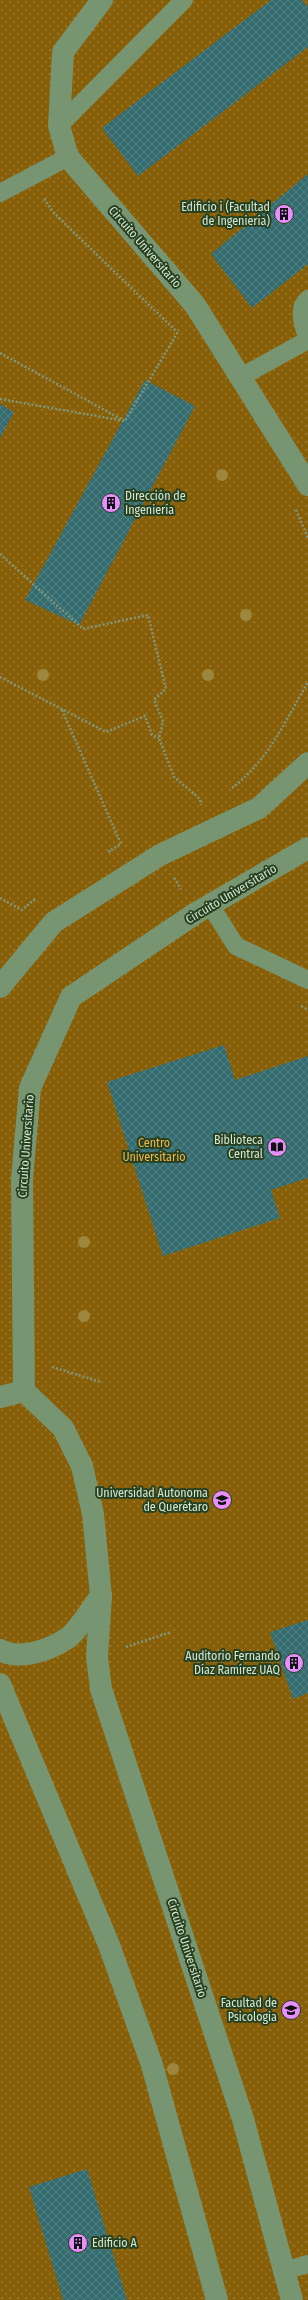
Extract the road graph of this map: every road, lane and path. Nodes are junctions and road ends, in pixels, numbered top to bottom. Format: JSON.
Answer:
{"nodes":[{"id":1,"x":102,"y":0,"type":"edge"},
{"id":2,"x":184,"y":0,"type":"edge"},
{"id":3,"x":59,"y":126,"type":"junction"},
{"id":4,"x":68,"y":157,"type":"junction"},
{"id":5,"x":0,"y":193,"type":"edge"},
{"id":6,"x":54,"y":213,"type":"dead end"},
{"id":7,"x":308,"y":299,"type":"edge"},
{"id":8,"x":195,"y":305,"type":"junction"},
{"id":9,"x":178,"y":332,"type":"junction"},
{"id":10,"x":0,"y":353,"type":"edge"},
{"id":11,"x":241,"y":378,"type":"junction"},
{"id":12,"x":0,"y":399,"type":"edge"},
{"id":13,"x":125,"y":421,"type":"junction"},
{"id":14,"x":308,"y":485,"type":"edge"},
{"id":15,"x":0,"y":554,"type":"edge"},
{"id":16,"x":0,"y":677,"type":"edge"},
{"id":17,"x":62,"y":709,"type":"junction"},
{"id":18,"x":159,"y":738,"type":"junction"},
{"id":19,"x":308,"y":763,"type":"edge"},
{"id":20,"x":200,"y":799,"type":"dead end"},
{"id":21,"x":308,"y":848,"type":"edge"},
{"id":22,"x":109,"y":850,"type":"dead end"},
{"id":23,"x":0,"y":898,"type":"edge"},
{"id":24,"x":34,"y":900,"type":"dead end"},
{"id":25,"x":210,"y":905,"type":"junction"},
{"id":26,"x":308,"y":980,"type":"edge"},
{"id":27,"x":0,"y":987,"type":"edge"},
{"id":28,"x":24,"y":1358,"type":"junction"},
{"id":29,"x":101,"y":1382,"type":"dead end"},
{"id":30,"x":24,"y":1391,"type":"junction"},
{"id":31,"x":0,"y":1397,"type":"edge"},
{"id":32,"x":101,"y":1596,"type":"junction"},
{"id":33,"x":171,"y":1632,"type":"dead end"},
{"id":34,"x":0,"y":1650,"type":"edge"},
{"id":35,"x":97,"y":1657,"type":"junction"},
{"id":36,"x":0,"y":1684,"type":"edge"},
{"id":37,"x":308,"y":2264,"type":"edge"},
{"id":38,"x":284,"y":2271,"type":"junction"},
{"id":39,"x":217,"y":2300,"type":"edge"},
{"id":40,"x":292,"y":2300,"type":"edge"}],
"edges":[{"from":1,"to":3,"type":"street","name":"Circuito Universitario"},
{"from":2,"to":3,"type":"lane"},
{"from":3,"to":4,"type":"street","name":"Circuito Universitario"},
{"from":4,"to":5,"type":"lane"},
{"from":4,"to":8,"type":"street","name":"Circuito Universitario"},
{"from":6,"to":9,"type":"path"},
{"from":7,"to":11,"type":"lane"},
{"from":8,"to":9,"type":"path"},
{"from":8,"to":11,"type":"street","name":"Circuito Universitario"},
{"from":9,"to":13,"type":"path"},
{"from":10,"to":13,"type":"path"},
{"from":11,"to":14,"type":"street","name":"Circuito Universitario"},
{"from":12,"to":13,"type":"path"},
{"from":15,"to":18,"type":"path"},
{"from":16,"to":17,"type":"path"},
{"from":17,"to":18,"type":"path"},
{"from":17,"to":22,"type":"path"},
{"from":18,"to":20,"type":"path"},
{"from":19,"to":27,"type":"street"},
{"from":21,"to":25,"type":"street","name":"Circuito Universitario"},
{"from":23,"to":24,"type":"path"},
{"from":25,"to":26,"type":"lane"},
{"from":25,"to":28,"type":"street","name":"Circuito Universitario"},
{"from":28,"to":29,"type":"path"},
{"from":28,"to":30,"type":"street","name":"Circuito Universitario"},
{"from":30,"to":31,"type":"street"},
{"from":30,"to":32,"type":"street","name":"Circuito Universitario"},
{"from":32,"to":34,"type":"street"},
{"from":32,"to":35,"type":"street","name":"Circuito Universitario"},
{"from":33,"to":35,"type":"path"},
{"from":35,"to":38,"type":"street","name":"Circuito Universitario"},
{"from":36,"to":39,"type":"street"},
{"from":37,"to":38,"type":"lane"},
{"from":38,"to":40,"type":"street","name":"Circuito Universitario"}]}
